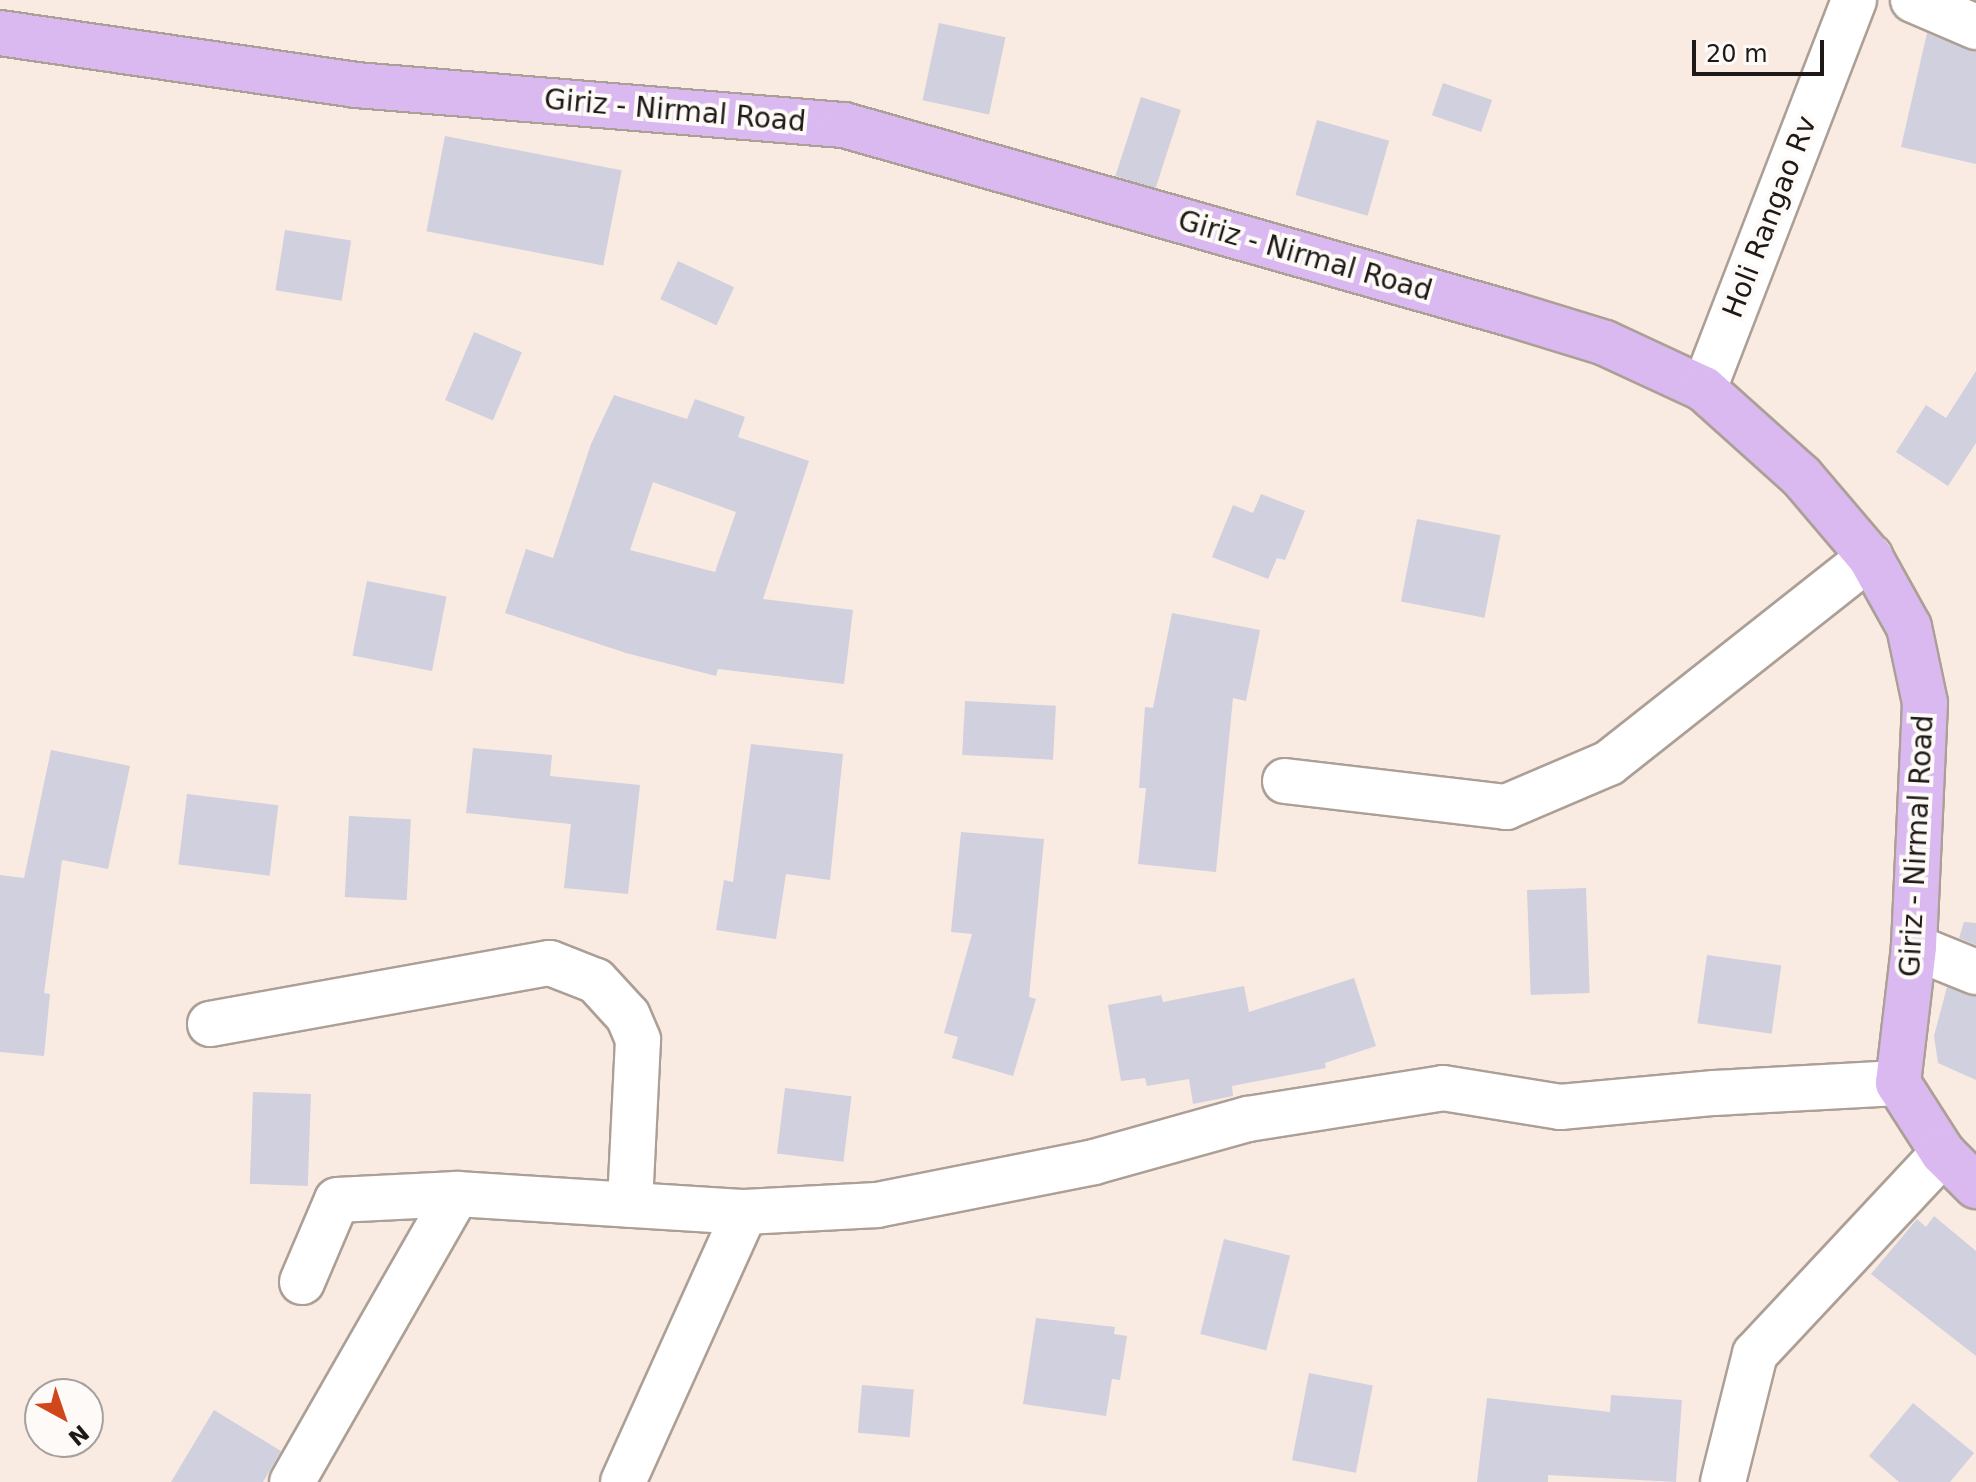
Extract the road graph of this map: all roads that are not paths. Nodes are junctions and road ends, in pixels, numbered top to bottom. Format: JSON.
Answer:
{"nodes":[{"id":1,"x":1854,"y":0,"type":"edge"},
{"id":2,"x":1913,"y":0,"type":"edge"},
{"id":3,"x":1976,"y":27,"type":"edge"},
{"id":4,"x":0,"y":33,"type":"edge"},
{"id":5,"x":1704,"y":389,"type":"junction"},
{"id":6,"x":1870,"y":557,"type":"junction"},
{"id":7,"x":1285,"y":781,"type":"dead end"},
{"id":8,"x":1914,"y":947,"type":"junction"},
{"id":9,"x":1976,"y":972,"type":"edge"},
{"id":10,"x":210,"y":1024,"type":"dead end"},
{"id":11,"x":1898,"y":1083,"type":"junction"},
{"id":12,"x":1943,"y":1153,"type":"junction"},
{"id":13,"x":1976,"y":1186,"type":"edge"},
{"id":14,"x":457,"y":1194,"type":"junction"},
{"id":15,"x":630,"y":1205,"type":"junction"},
{"id":16,"x":745,"y":1212,"type":"junction"},
{"id":17,"x":302,"y":1282,"type":"dead end"},
{"id":18,"x":292,"y":1482,"type":"edge"},
{"id":19,"x":623,"y":1482,"type":"edge"},
{"id":20,"x":1723,"y":1482,"type":"edge"}],
"edges":[{"from":1,"to":5,"type":"street","name":"Holi Rangao Rv"},
{"from":2,"to":3,"type":"street"},
{"from":4,"to":5,"type":"main road","name":"Giriz - Nirmal Road"},
{"from":5,"to":6,"type":"main road","name":"Giriz - Nirmal Road"},
{"from":6,"to":7,"type":"street"},
{"from":6,"to":8,"type":"main road","name":"Giriz - Nirmal Road"},
{"from":8,"to":9,"type":"street"},
{"from":8,"to":11,"type":"main road","name":"Giriz - Nirmal Road"},
{"from":10,"to":15,"type":"street"},
{"from":11,"to":12,"type":"main road"},
{"from":11,"to":16,"type":"street"},
{"from":12,"to":13,"type":"main road"},
{"from":12,"to":20,"type":"street"},
{"from":14,"to":15,"type":"street"},
{"from":14,"to":17,"type":"street"},
{"from":14,"to":18,"type":"street"},
{"from":15,"to":16,"type":"street"},
{"from":16,"to":19,"type":"street"}]}
